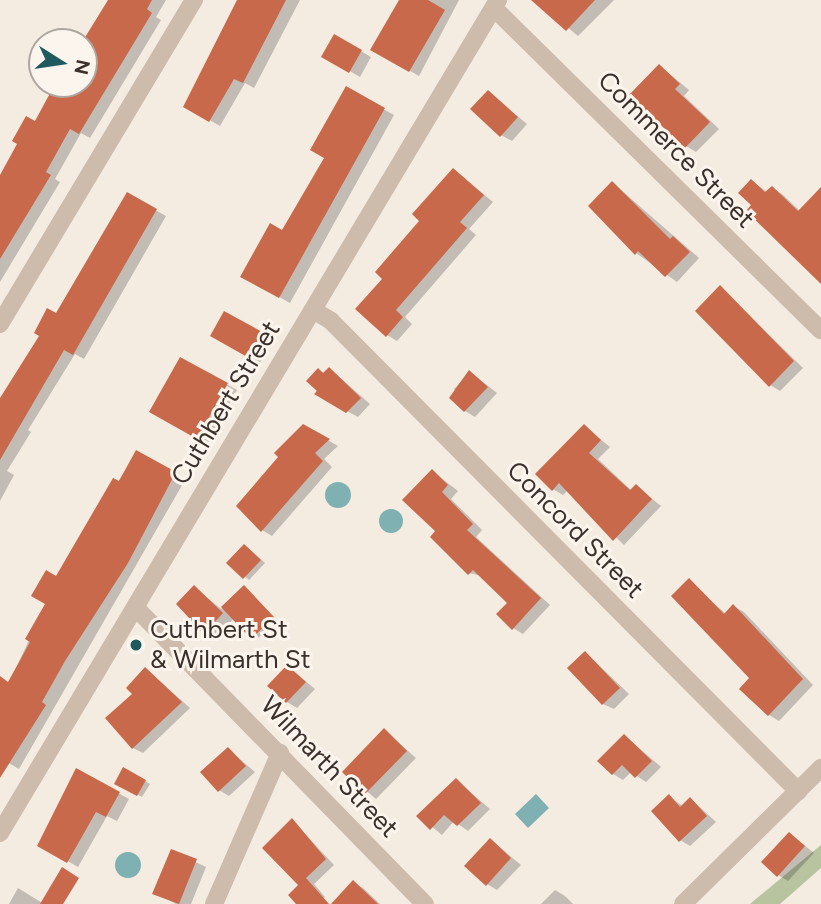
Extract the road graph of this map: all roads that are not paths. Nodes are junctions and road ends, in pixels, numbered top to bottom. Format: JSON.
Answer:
{"nodes":[{"id":1,"x":194,"y":0,"type":"edge"},
{"id":2,"x":496,"y":4,"type":"edge"},
{"id":3,"x":313,"y":310,"type":"junction"},
{"id":4,"x":0,"y":324,"type":"edge"},
{"id":5,"x":821,"y":330,"type":"edge"},
{"id":6,"x":135,"y":607,"type":"junction"},
{"id":7,"x":280,"y":753,"type":"junction"},
{"id":8,"x":821,"y":768,"type":"edge"},
{"id":9,"x":798,"y":791,"type":"junction"},
{"id":10,"x":0,"y":833,"type":"edge"},
{"id":11,"x":214,"y":904,"type":"edge"},
{"id":12,"x":425,"y":904,"type":"edge"},
{"id":13,"x":682,"y":904,"type":"edge"}],
"edges":[{"from":1,"to":4,"type":"street"},
{"from":2,"to":3,"type":"street","name":"Cuthbert Street"},
{"from":2,"to":5,"type":"street","name":"Commerce Street"},
{"from":3,"to":6,"type":"street","name":"Cuthbert Street"},
{"from":3,"to":9,"type":"street","name":"Concord Street"},
{"from":6,"to":7,"type":"street","name":"Wilmarth Street"},
{"from":6,"to":10,"type":"street","name":"Cuthbert Street"},
{"from":7,"to":11,"type":"street"},
{"from":7,"to":12,"type":"street","name":"Wilmarth Street"},
{"from":8,"to":9,"type":"street"},
{"from":9,"to":13,"type":"street"}]}
